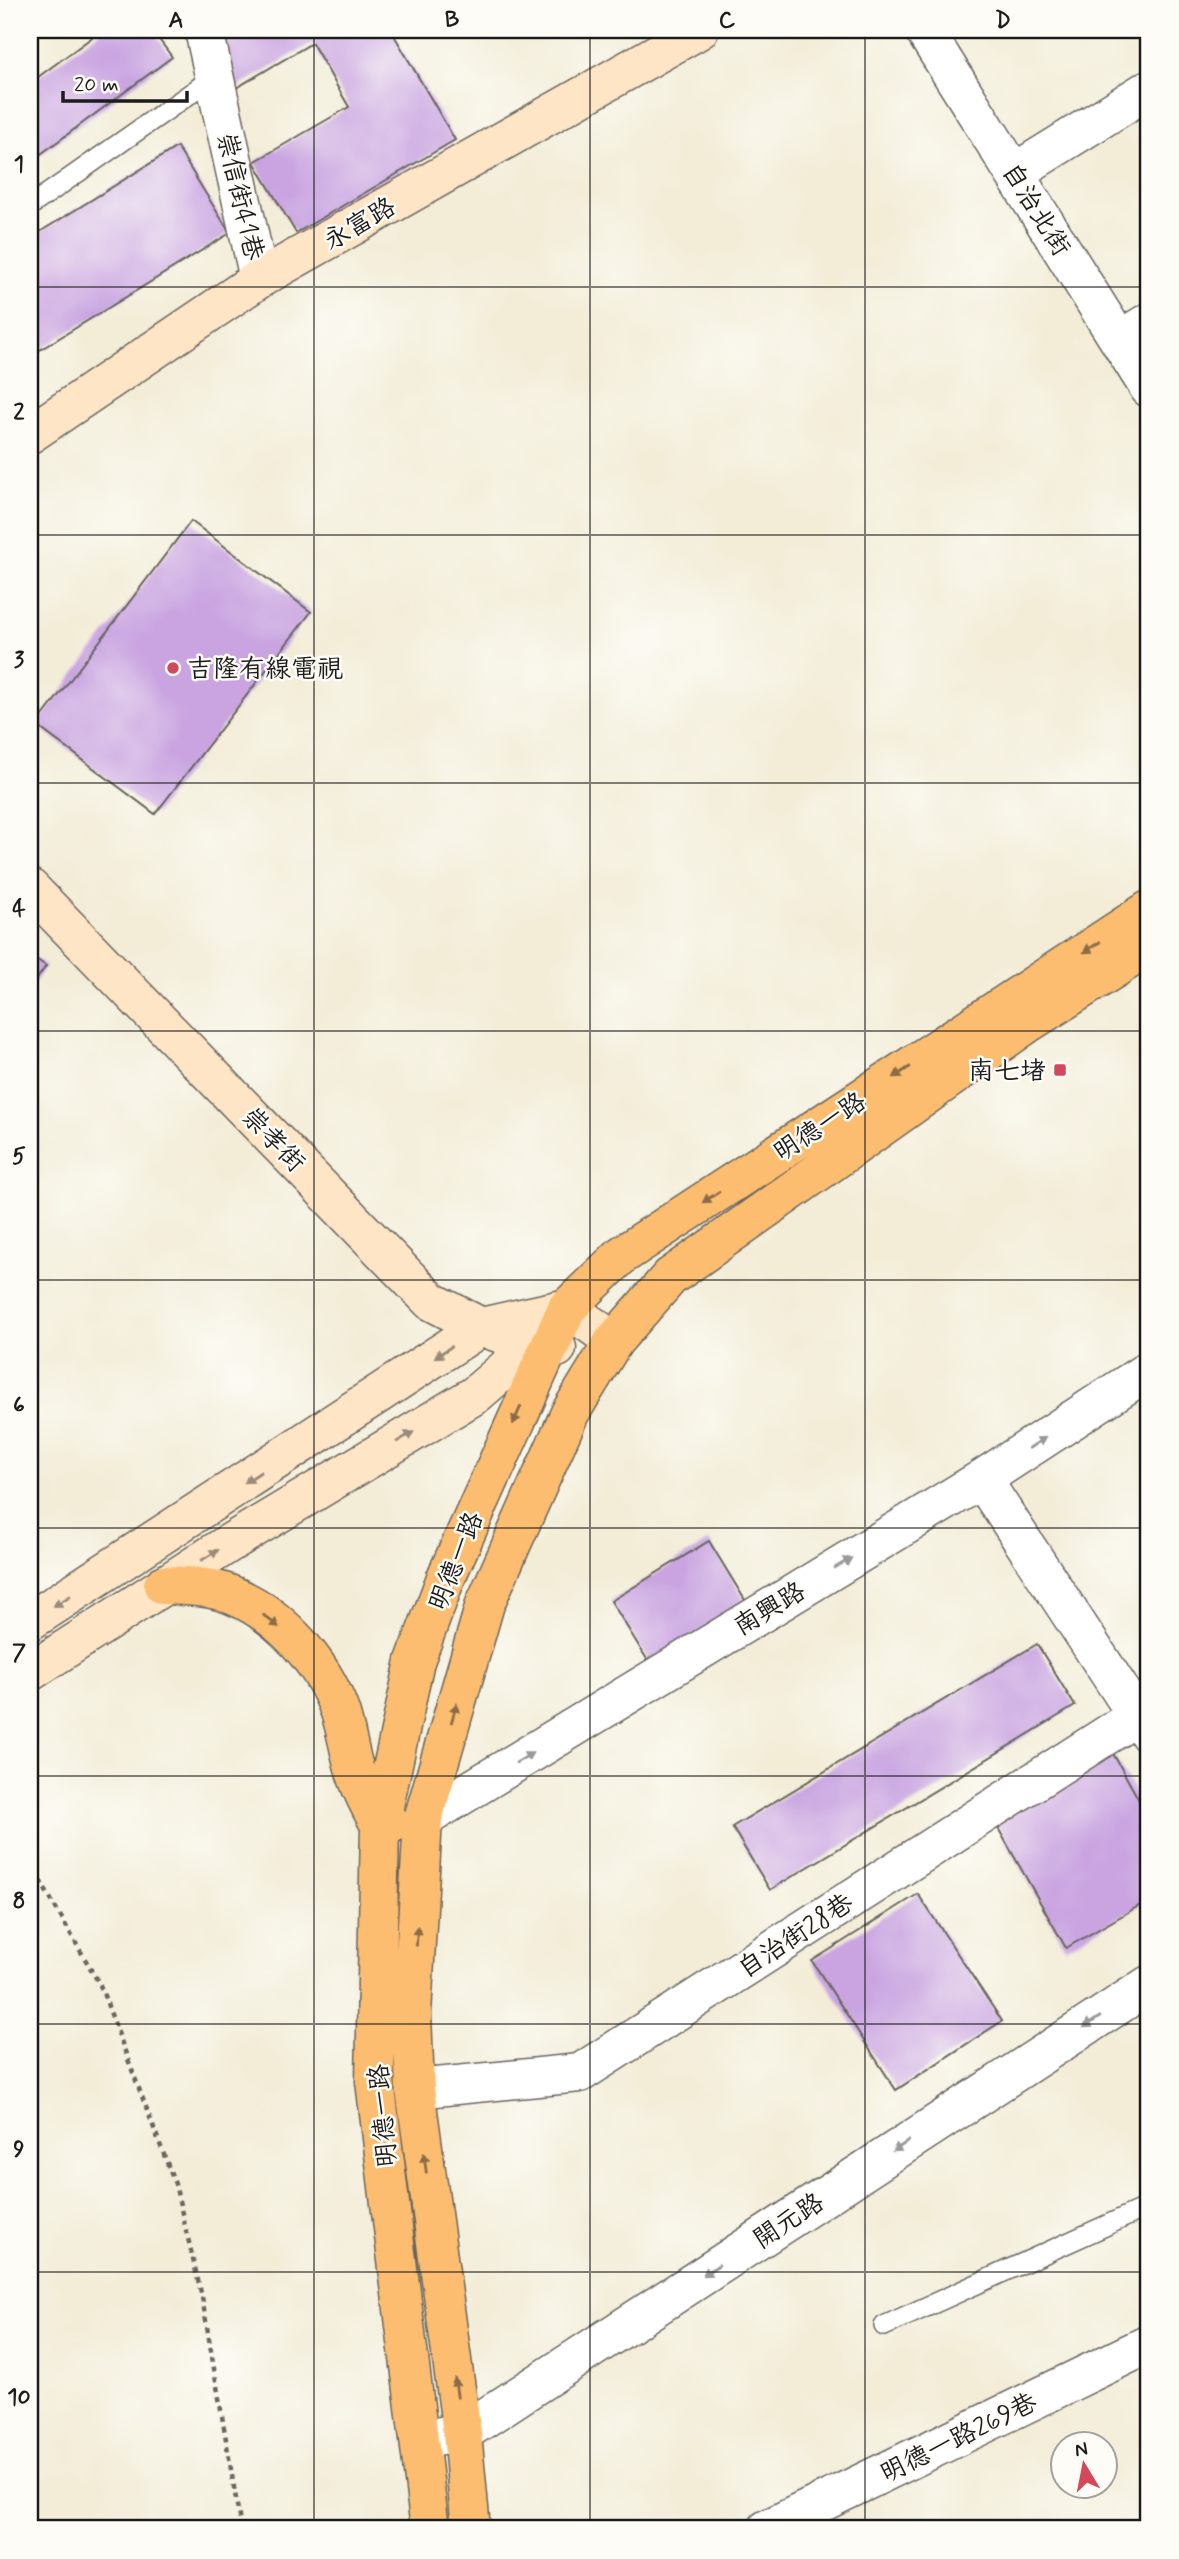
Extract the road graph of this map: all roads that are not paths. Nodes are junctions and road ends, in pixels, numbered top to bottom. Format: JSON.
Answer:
{"nodes":[{"id":1,"x":204,"y":30,"type":"edge"},
{"id":2,"x":699,"y":30,"type":"edge"},
{"id":3,"x":924,"y":30,"type":"edge"},
{"id":4,"x":214,"y":78,"type":"junction"},
{"id":5,"x":1149,"y":89,"type":"edge"},
{"id":6,"x":1014,"y":173,"type":"junction"},
{"id":7,"x":30,"y":206,"type":"edge"},
{"id":8,"x":259,"y":279,"type":"junction"},
{"id":9,"x":1134,"y":331,"type":"edge"},
{"id":10,"x":1149,"y":388,"type":"edge"},
{"id":11,"x":30,"y":434,"type":"edge"},
{"id":12,"x":30,"y":888,"type":"edge"},
{"id":13,"x":1149,"y":910,"type":"edge"},
{"id":14,"x":1149,"y":947,"type":"edge"},
{"id":15,"x":567,"y":1308,"type":"junction"},
{"id":16,"x":481,"y":1327,"type":"junction"},
{"id":17,"x":614,"y":1341,"type":"junction"},
{"id":18,"x":546,"y":1349,"type":"junction"},
{"id":19,"x":1149,"y":1370,"type":"edge"},
{"id":20,"x":982,"y":1479,"type":"junction"},
{"id":21,"x":163,"y":1585,"type":"junction"},
{"id":22,"x":30,"y":1621,"type":"edge"},
{"id":23,"x":30,"y":1672,"type":"edge"},
{"id":24,"x":1145,"y":1719,"type":"edge"},
{"id":25,"x":424,"y":1819,"type":"junction"},
{"id":26,"x":380,"y":1825,"type":"junction"},
{"id":27,"x":1149,"y":1985,"type":"edge"},
{"id":28,"x":415,"y":2089,"type":"junction"},
{"id":29,"x":1149,"y":2206,"type":"edge"},
{"id":30,"x":884,"y":2326,"type":"dead end"},
{"id":31,"x":1149,"y":2344,"type":"edge"},
{"id":32,"x":462,"y":2432,"type":"junction"},
{"id":33,"x":421,"y":2439,"type":"junction"},
{"id":34,"x":430,"y":2529,"type":"edge"},
{"id":35,"x":471,"y":2529,"type":"edge"},
{"id":36,"x":767,"y":2529,"type":"edge"}],
"edges":[{"from":1,"to":4,"type":"street","name":"崇信街41巷"},
{"from":2,"to":8,"type":"street","name":"永富路"},
{"from":3,"to":6,"type":"street","name":"自治北街"},
{"from":4,"to":7,"type":"lane"},
{"from":4,"to":8,"type":"street","name":"崇信街41巷"},
{"from":5,"to":6,"type":"street"},
{"from":6,"to":9,"type":"street","name":"自治北街"},
{"from":8,"to":11,"type":"street","name":"永富路"},
{"from":9,"to":10,"type":"street","name":"自治北街"},
{"from":12,"to":16,"type":"street","name":"崇孝街"},
{"from":13,"to":15,"type":"main road","name":"明德一路","one_way":true},
{"from":14,"to":17,"type":"main road","name":"明德一路"},
{"from":15,"to":16,"type":"street"},
{"from":15,"to":17,"type":"street"},
{"from":15,"to":18,"type":"main road","name":"明德一路"},
{"from":16,"to":18,"type":"street","name":"崇孝街"},
{"from":16,"to":22,"type":"street","one_way":true},
{"from":17,"to":18,"type":"street"},
{"from":25,"to":17,"type":"main road","name":"明德一路","one_way":true},
{"from":21,"to":18,"type":"street","one_way":true},
{"from":18,"to":26,"type":"main road","name":"明德一路","one_way":true},
{"from":20,"to":19,"type":"street","name":"南興路","one_way":true},
{"from":20,"to":24,"type":"street"},
{"from":25,"to":20,"type":"street","name":"南興路","one_way":true},
{"from":21,"to":23,"type":"street"},
{"from":21,"to":26,"type":"main road","one_way":true},
{"from":24,"to":28,"type":"street","name":"自治街28巷"},
{"from":25,"to":26,"type":"main road","name":"南興路"},
{"from":28,"to":25,"type":"main road","name":"明德一路","one_way":true},
{"from":26,"to":33,"type":"main road","name":"明德一路"},
{"from":27,"to":32,"type":"street","name":"開元路","one_way":true},
{"from":32,"to":28,"type":"main road","name":"明德一路","one_way":true},
{"from":29,"to":30,"type":"lane"},
{"from":31,"to":36,"type":"street","name":"明德一路269巷"},
{"from":32,"to":33,"type":"street","name":"開元路"},
{"from":32,"to":35,"type":"main road","name":"明德一路"},
{"from":33,"to":34,"type":"main road","name":"明德一路"}]}
